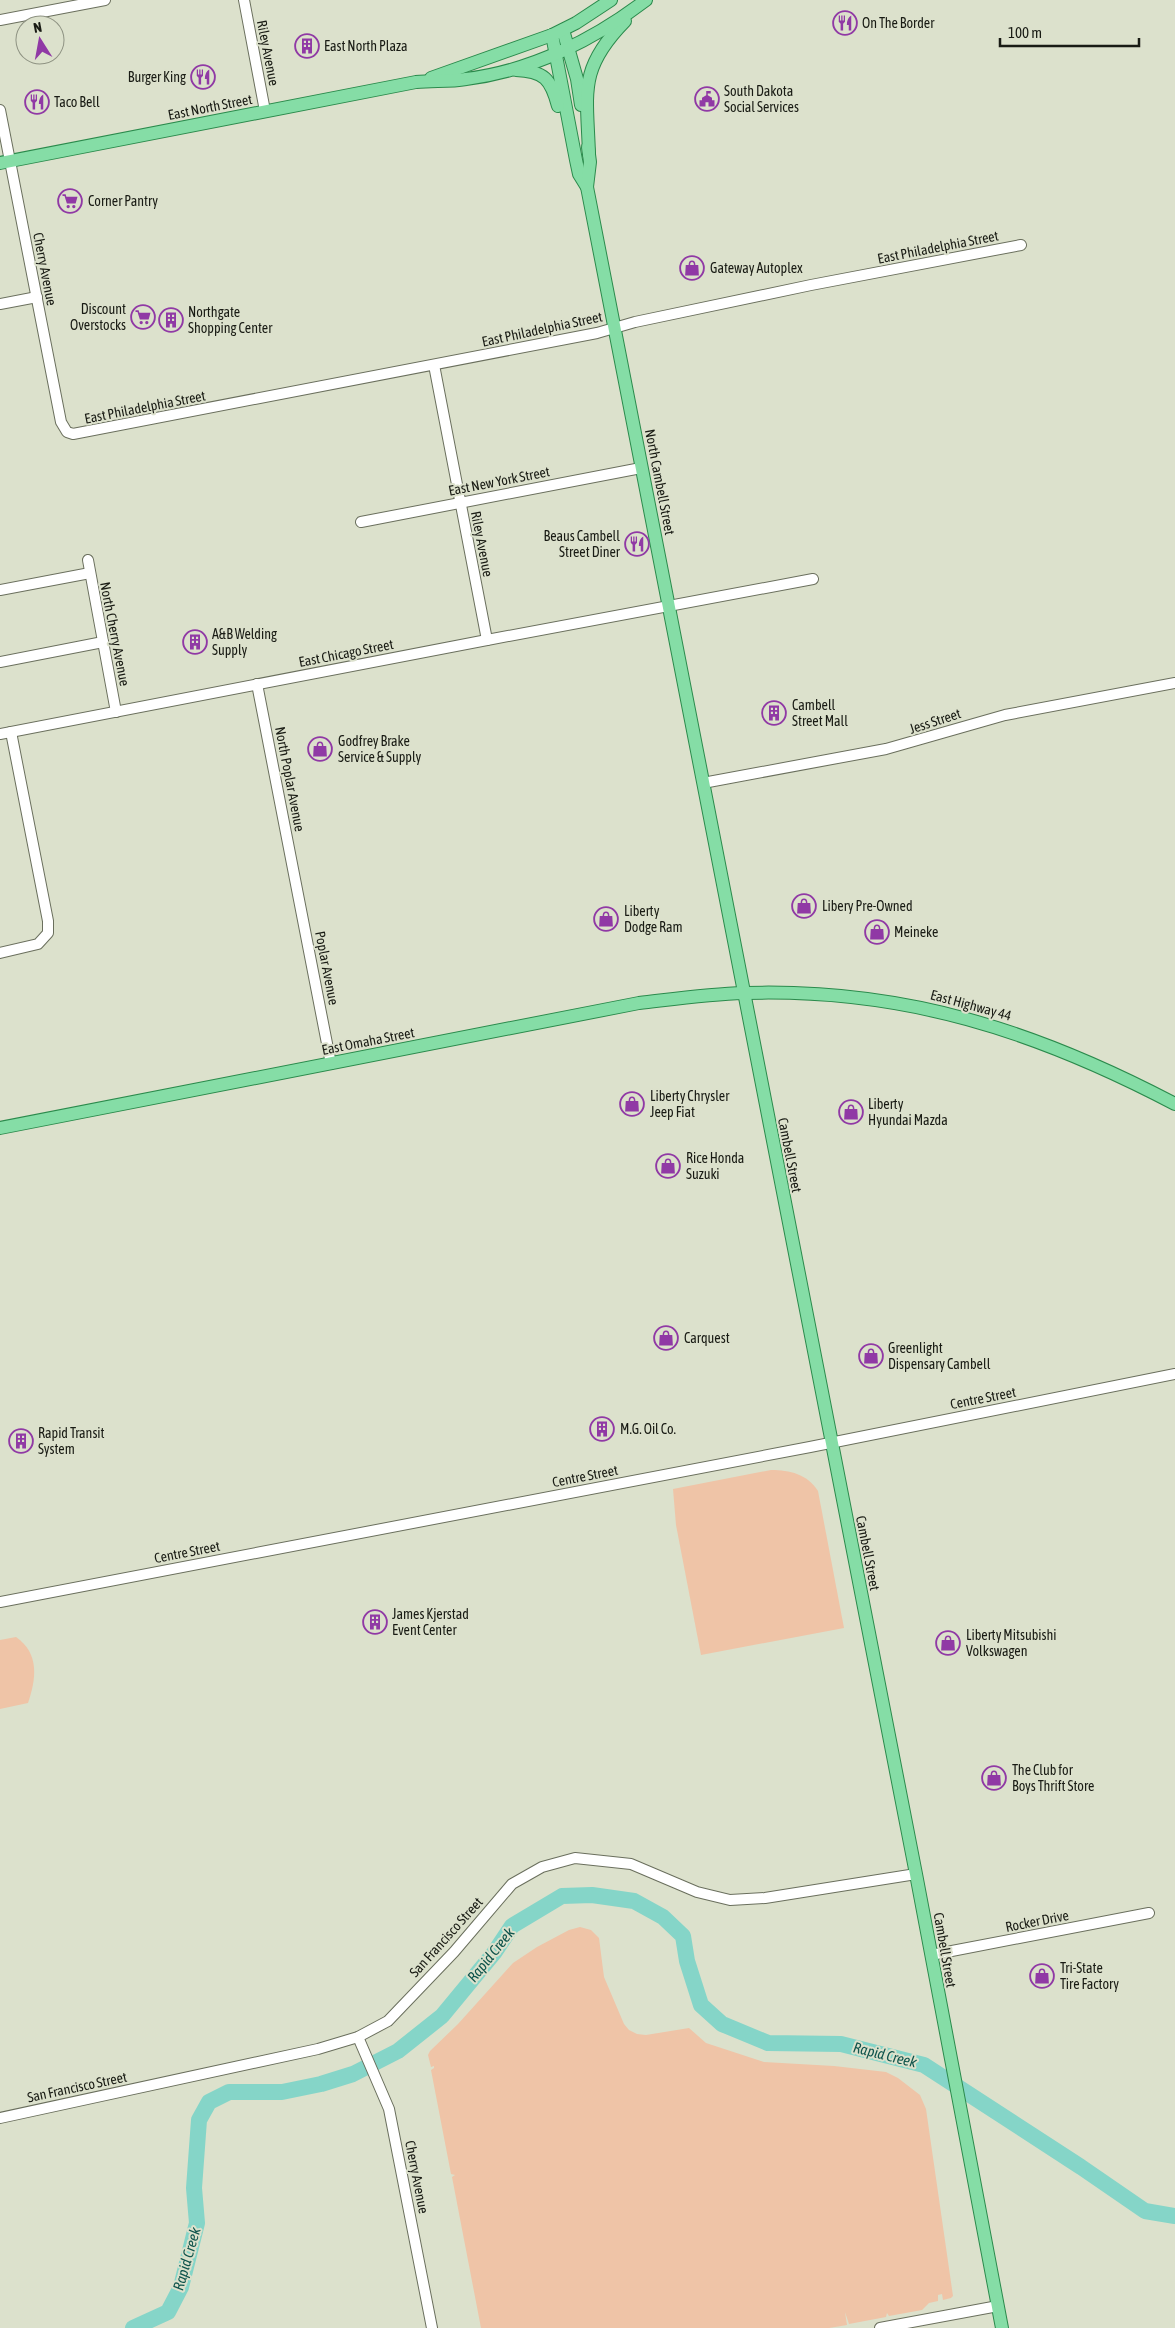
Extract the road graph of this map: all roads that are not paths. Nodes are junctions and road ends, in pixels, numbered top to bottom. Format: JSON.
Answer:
{"nodes":[{"id":1,"x":106,"y":0,"type":"edge"},
{"id":2,"x":244,"y":0,"type":"edge"},
{"id":3,"x":611,"y":0,"type":"edge"},
{"id":4,"x":646,"y":0,"type":"edge"},
{"id":5,"x":0,"y":20,"type":"edge"},
{"id":6,"x":557,"y":33,"type":"junction"},
{"id":7,"x":568,"y":48,"type":"junction"},
{"id":8,"x":555,"y":54,"type":"junction"},
{"id":9,"x":506,"y":70,"type":"junction"},
{"id":10,"x":426,"y":81,"type":"junction"},
{"id":11,"x":0,"y":110,"type":"edge"},
{"id":12,"x":265,"y":111,"type":"junction"},
{"id":13,"x":570,"y":134,"type":"junction"},
{"id":14,"x":589,"y":154,"type":"junction"},
{"id":15,"x":5,"y":162,"type":"edge"},
{"id":16,"x":587,"y":187,"type":"junction"},
{"id":17,"x":1021,"y":245,"type":"dead end"},
{"id":18,"x":37,"y":297,"type":"junction"},
{"id":19,"x":0,"y":304,"type":"edge"},
{"id":20,"x":614,"y":328,"type":"junction"},
{"id":21,"x":434,"y":365,"type":"junction"},
{"id":22,"x":67,"y":432,"type":"joint"},
{"id":23,"x":641,"y":468,"type":"junction"},
{"id":24,"x":460,"y":503,"type":"junction"},
{"id":25,"x":361,"y":522,"type":"dead end"},
{"id":26,"x":88,"y":560,"type":"dead end"},
{"id":27,"x":90,"y":573,"type":"junction"},
{"id":28,"x":813,"y":580,"type":"dead end"},
{"id":29,"x":0,"y":590,"type":"edge"},
{"id":30,"x":668,"y":606,"type":"junction"},
{"id":31,"x":487,"y":640,"type":"junction"},
{"id":32,"x":103,"y":642,"type":"junction"},
{"id":33,"x":0,"y":662,"type":"edge"},
{"id":34,"x":1175,"y":683,"type":"edge"},
{"id":35,"x":257,"y":684,"type":"junction"},
{"id":36,"x":116,"y":712,"type":"junction"},
{"id":37,"x":11,"y":732,"type":"junction"},
{"id":38,"x":0,"y":734,"type":"edge"},
{"id":39,"x":703,"y":783,"type":"junction"},
{"id":40,"x":295,"y":878,"type":"joint"},
{"id":41,"x":0,"y":953,"type":"edge"},
{"id":42,"x":744,"y":993,"type":"junction"},
{"id":43,"x":331,"y":1064,"type":"junction"},
{"id":44,"x":1175,"y":1104,"type":"edge"},
{"id":45,"x":0,"y":1128,"type":"edge"},
{"id":46,"x":1175,"y":1374,"type":"edge"},
{"id":47,"x":831,"y":1443,"type":"junction"},
{"id":48,"x":0,"y":1602,"type":"edge"},
{"id":49,"x":916,"y":1874,"type":"junction"},
{"id":50,"x":1149,"y":1913,"type":"dead end"},
{"id":51,"x":931,"y":1955,"type":"junction"},
{"id":52,"x":358,"y":2037,"type":"junction"},
{"id":53,"x":0,"y":2118,"type":"edge"},
{"id":54,"x":998,"y":2306,"type":"junction"},
{"id":55,"x":432,"y":2328,"type":"edge"},
{"id":56,"x":880,"y":2328,"type":"edge"},
{"id":57,"x":1002,"y":2328,"type":"edge"}],
"edges":[{"from":1,"to":5,"type":"street"},
{"from":2,"to":12,"type":"street","name":"Riley Avenue"},
{"from":3,"to":6,"type":"main road","name":"East North Street"},
{"from":4,"to":7,"type":"main road","name":"East North Street"},
{"from":4,"to":14,"type":"main road"},
{"from":6,"to":7,"type":"main road","name":"North Cambell Street"},
{"from":6,"to":8,"type":"main road","name":"North Cambell Street"},
{"from":6,"to":10,"type":"main road","name":"East North Street"},
{"from":7,"to":8,"type":"main road","name":"East North Street"},
{"from":7,"to":14,"type":"main road","name":"North Cambell Street"},
{"from":8,"to":9,"type":"main road","name":"East North Street"},
{"from":8,"to":13,"type":"main road","name":"North Cambell Street"},
{"from":9,"to":10,"type":"main road","name":"East North Street"},
{"from":9,"to":13,"type":"main road"},
{"from":10,"to":12,"type":"main road","name":"East North Street"},
{"from":11,"to":15,"type":"street","name":"Cherry Avenue"},
{"from":12,"to":15,"type":"main road","name":"East North Street"},
{"from":13,"to":16,"type":"main road","name":"North Cambell Street"},
{"from":14,"to":16,"type":"main road","name":"North Cambell Street"},
{"from":15,"to":18,"type":"street","name":"Cherry Avenue"},
{"from":16,"to":20,"type":"main road","name":"North Cambell Street"},
{"from":17,"to":20,"type":"street","name":"East Philadelphia Street"},
{"from":18,"to":19,"type":"street"},
{"from":18,"to":22,"type":"street","name":"Cherry Avenue"},
{"from":20,"to":21,"type":"street","name":"East Philadelphia Street"},
{"from":20,"to":23,"type":"main road","name":"North Cambell Street"},
{"from":21,"to":22,"type":"street","name":"East Philadelphia Street"},
{"from":21,"to":24,"type":"street","name":"Riley Avenue"},
{"from":23,"to":24,"type":"street","name":"East New York Street"},
{"from":23,"to":30,"type":"main road","name":"North Cambell Street"},
{"from":24,"to":25,"type":"street","name":"East New York Street"},
{"from":24,"to":31,"type":"street","name":"Riley Avenue"},
{"from":26,"to":27,"type":"street","name":"North Cherry Avenue"},
{"from":27,"to":29,"type":"street"},
{"from":27,"to":32,"type":"street","name":"North Cherry Avenue"},
{"from":28,"to":30,"type":"street","name":"East Chicago Street"},
{"from":30,"to":31,"type":"street","name":"East Chicago Street"},
{"from":30,"to":39,"type":"main road","name":"North Cambell Street"},
{"from":31,"to":35,"type":"street","name":"East Chicago Street"},
{"from":32,"to":33,"type":"street"},
{"from":32,"to":36,"type":"street","name":"North Cherry Avenue"},
{"from":34,"to":39,"type":"street","name":"Jess Street"},
{"from":35,"to":36,"type":"street","name":"East Chicago Street"},
{"from":35,"to":40,"type":"street","name":"North Poplar Avenue"},
{"from":36,"to":37,"type":"street","name":"East Chicago Street"},
{"from":37,"to":38,"type":"street","name":"East Chicago Street"},
{"from":37,"to":41,"type":"street"},
{"from":39,"to":42,"type":"main road","name":"Cambell Street"},
{"from":40,"to":43,"type":"street","name":"Poplar Avenue"},
{"from":42,"to":43,"type":"main road","name":"East Omaha Street"},
{"from":42,"to":44,"type":"main road","name":"East Highway 44"},
{"from":42,"to":47,"type":"main road","name":"Cambell Street"},
{"from":43,"to":45,"type":"main road","name":"East Omaha Street"},
{"from":46,"to":47,"type":"street","name":"Centre Street"},
{"from":47,"to":48,"type":"street","name":"Centre Street"},
{"from":47,"to":49,"type":"main road","name":"Cambell Street"},
{"from":49,"to":51,"type":"main road","name":"Cambell Street"},
{"from":49,"to":52,"type":"street","name":"San Francisco Street"},
{"from":50,"to":51,"type":"street","name":"Rocker Drive"},
{"from":51,"to":54,"type":"main road","name":"Cambell Street"},
{"from":52,"to":53,"type":"street","name":"San Francisco Street"},
{"from":52,"to":55,"type":"street","name":"Cherry Avenue"},
{"from":54,"to":56,"type":"street"},
{"from":54,"to":57,"type":"main road","name":"Cambell Street"}]}
